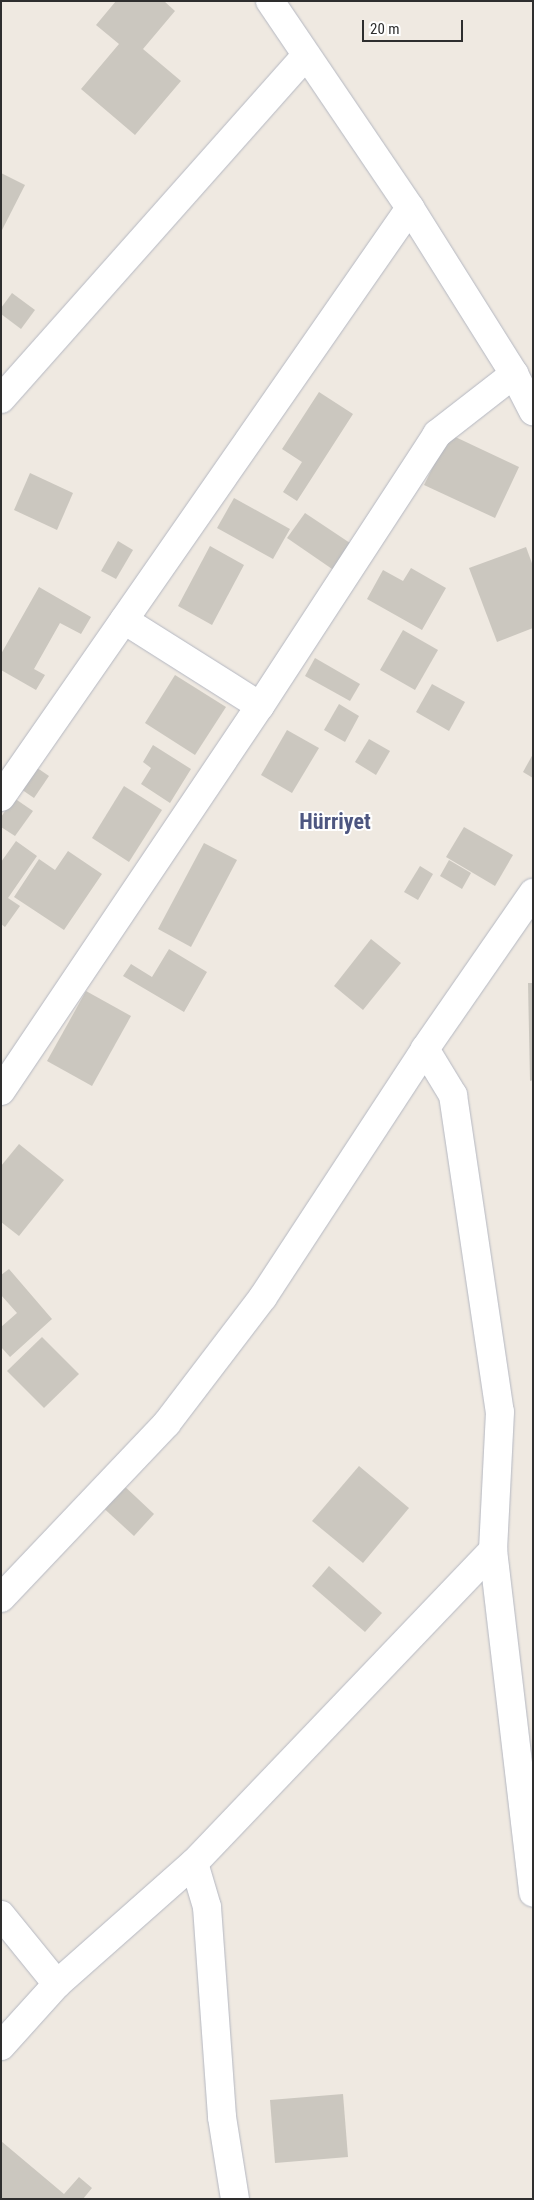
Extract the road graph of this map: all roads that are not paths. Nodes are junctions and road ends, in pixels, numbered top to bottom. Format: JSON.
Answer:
{"nodes":[{"id":1,"x":270,"y":1,"type":"edge"},
{"id":2,"x":306,"y":56,"type":"junction"},
{"id":3,"x":410,"y":208,"type":"junction"},
{"id":4,"x":514,"y":374,"type":"junction"},
{"id":5,"x":1,"y":399,"type":"edge"},
{"id":6,"x":533,"y":411,"type":"edge"},
{"id":7,"x":124,"y":620,"type":"junction"},
{"id":8,"x":260,"y":706,"type":"junction"},
{"id":9,"x":1,"y":797,"type":"edge"},
{"id":10,"x":533,"y":894,"type":"edge"},
{"id":11,"x":425,"y":1049,"type":"junction"},
{"id":12,"x":1,"y":1091,"type":"edge"},
{"id":13,"x":493,"y":1550,"type":"junction"},
{"id":14,"x":1,"y":1598,"type":"edge"},
{"id":15,"x":194,"y":1863,"type":"junction"},
{"id":16,"x":533,"y":1893,"type":"edge"},
{"id":17,"x":1,"y":1915,"type":"edge"},
{"id":18,"x":57,"y":1984,"type":"junction"},
{"id":19,"x":1,"y":2046,"type":"edge"},
{"id":20,"x":234,"y":2199,"type":"edge"}],
"edges":[{"from":1,"to":2,"type":"street"},
{"from":2,"to":3,"type":"street"},
{"from":2,"to":5,"type":"street"},
{"from":3,"to":4,"type":"street"},
{"from":3,"to":7,"type":"street"},
{"from":4,"to":6,"type":"street"},
{"from":4,"to":8,"type":"street"},
{"from":7,"to":8,"type":"street"},
{"from":7,"to":9,"type":"street"},
{"from":8,"to":12,"type":"street"},
{"from":10,"to":11,"type":"street"},
{"from":11,"to":13,"type":"street"},
{"from":11,"to":14,"type":"street"},
{"from":13,"to":15,"type":"street"},
{"from":13,"to":16,"type":"street"},
{"from":15,"to":18,"type":"street"},
{"from":15,"to":20,"type":"street"},
{"from":17,"to":18,"type":"street"},
{"from":18,"to":19,"type":"street"}]}
